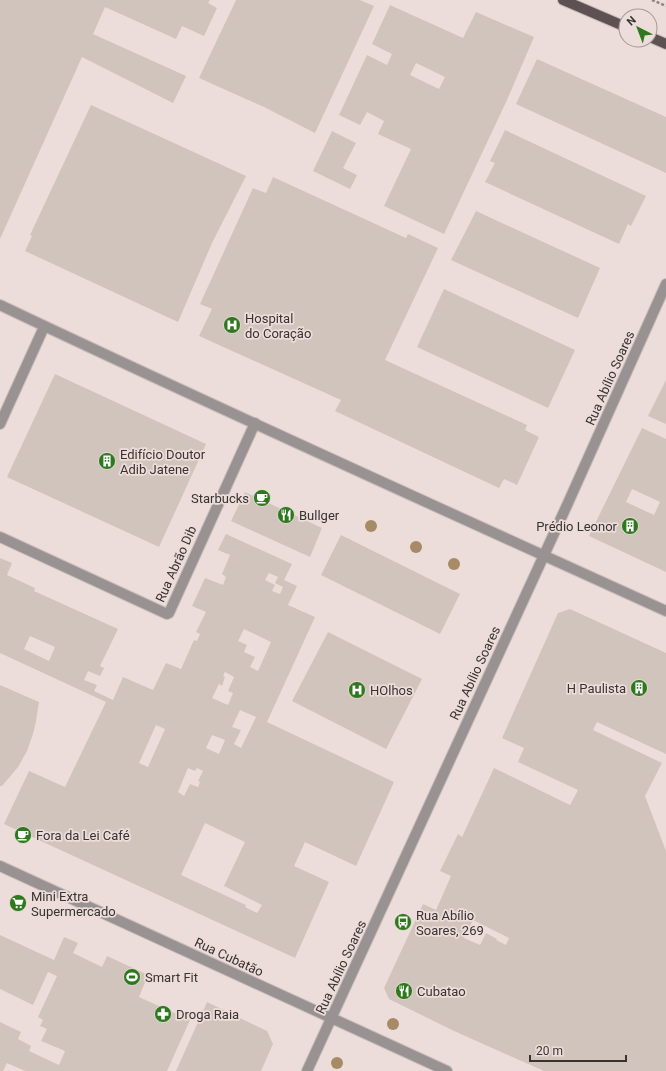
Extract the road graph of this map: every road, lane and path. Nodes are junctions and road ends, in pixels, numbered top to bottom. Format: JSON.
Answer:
{"nodes":[{"id":1,"x":564,"y":0,"type":"edge"},
{"id":2,"x":652,"y":0,"type":"edge"},
{"id":3,"x":666,"y":6,"type":"edge"},
{"id":4,"x":618,"y":24,"type":"edge"},
{"id":5,"x":666,"y":284,"type":"edge"},
{"id":6,"x":0,"y":305,"type":"edge"},
{"id":7,"x":44,"y":327,"type":"junction"},
{"id":8,"x":255,"y":423,"type":"junction"},
{"id":9,"x":0,"y":424,"type":"edge"},
{"id":10,"x":0,"y":538,"type":"edge"},
{"id":11,"x":544,"y":555,"type":"junction"},
{"id":12,"x":666,"y":611,"type":"edge"},
{"id":13,"x":0,"y":866,"type":"edge"},
{"id":14,"x":332,"y":1018,"type":"junction"},
{"id":15,"x":307,"y":1071,"type":"edge"},
{"id":16,"x":447,"y":1071,"type":"edge"}],
"edges":[{"from":1,"to":4,"type":"main road"},
{"from":2,"to":3,"type":"path"},
{"from":5,"to":11,"type":"street","name":"Rua Abílio Soares"},
{"from":6,"to":7,"type":"street"},
{"from":7,"to":8,"type":"street"},
{"from":7,"to":9,"type":"street"},
{"from":8,"to":10,"type":"street","name":"Rua Abrão Dib"},
{"from":8,"to":11,"type":"street"},
{"from":11,"to":12,"type":"street"},
{"from":11,"to":14,"type":"street","name":"Rua Abílio Soares"},
{"from":13,"to":14,"type":"street","name":"Rua Cubatão"},
{"from":14,"to":15,"type":"street","name":"Rua Abílio Soares"},
{"from":14,"to":16,"type":"street","name":"Rua Cubatão"}]}
